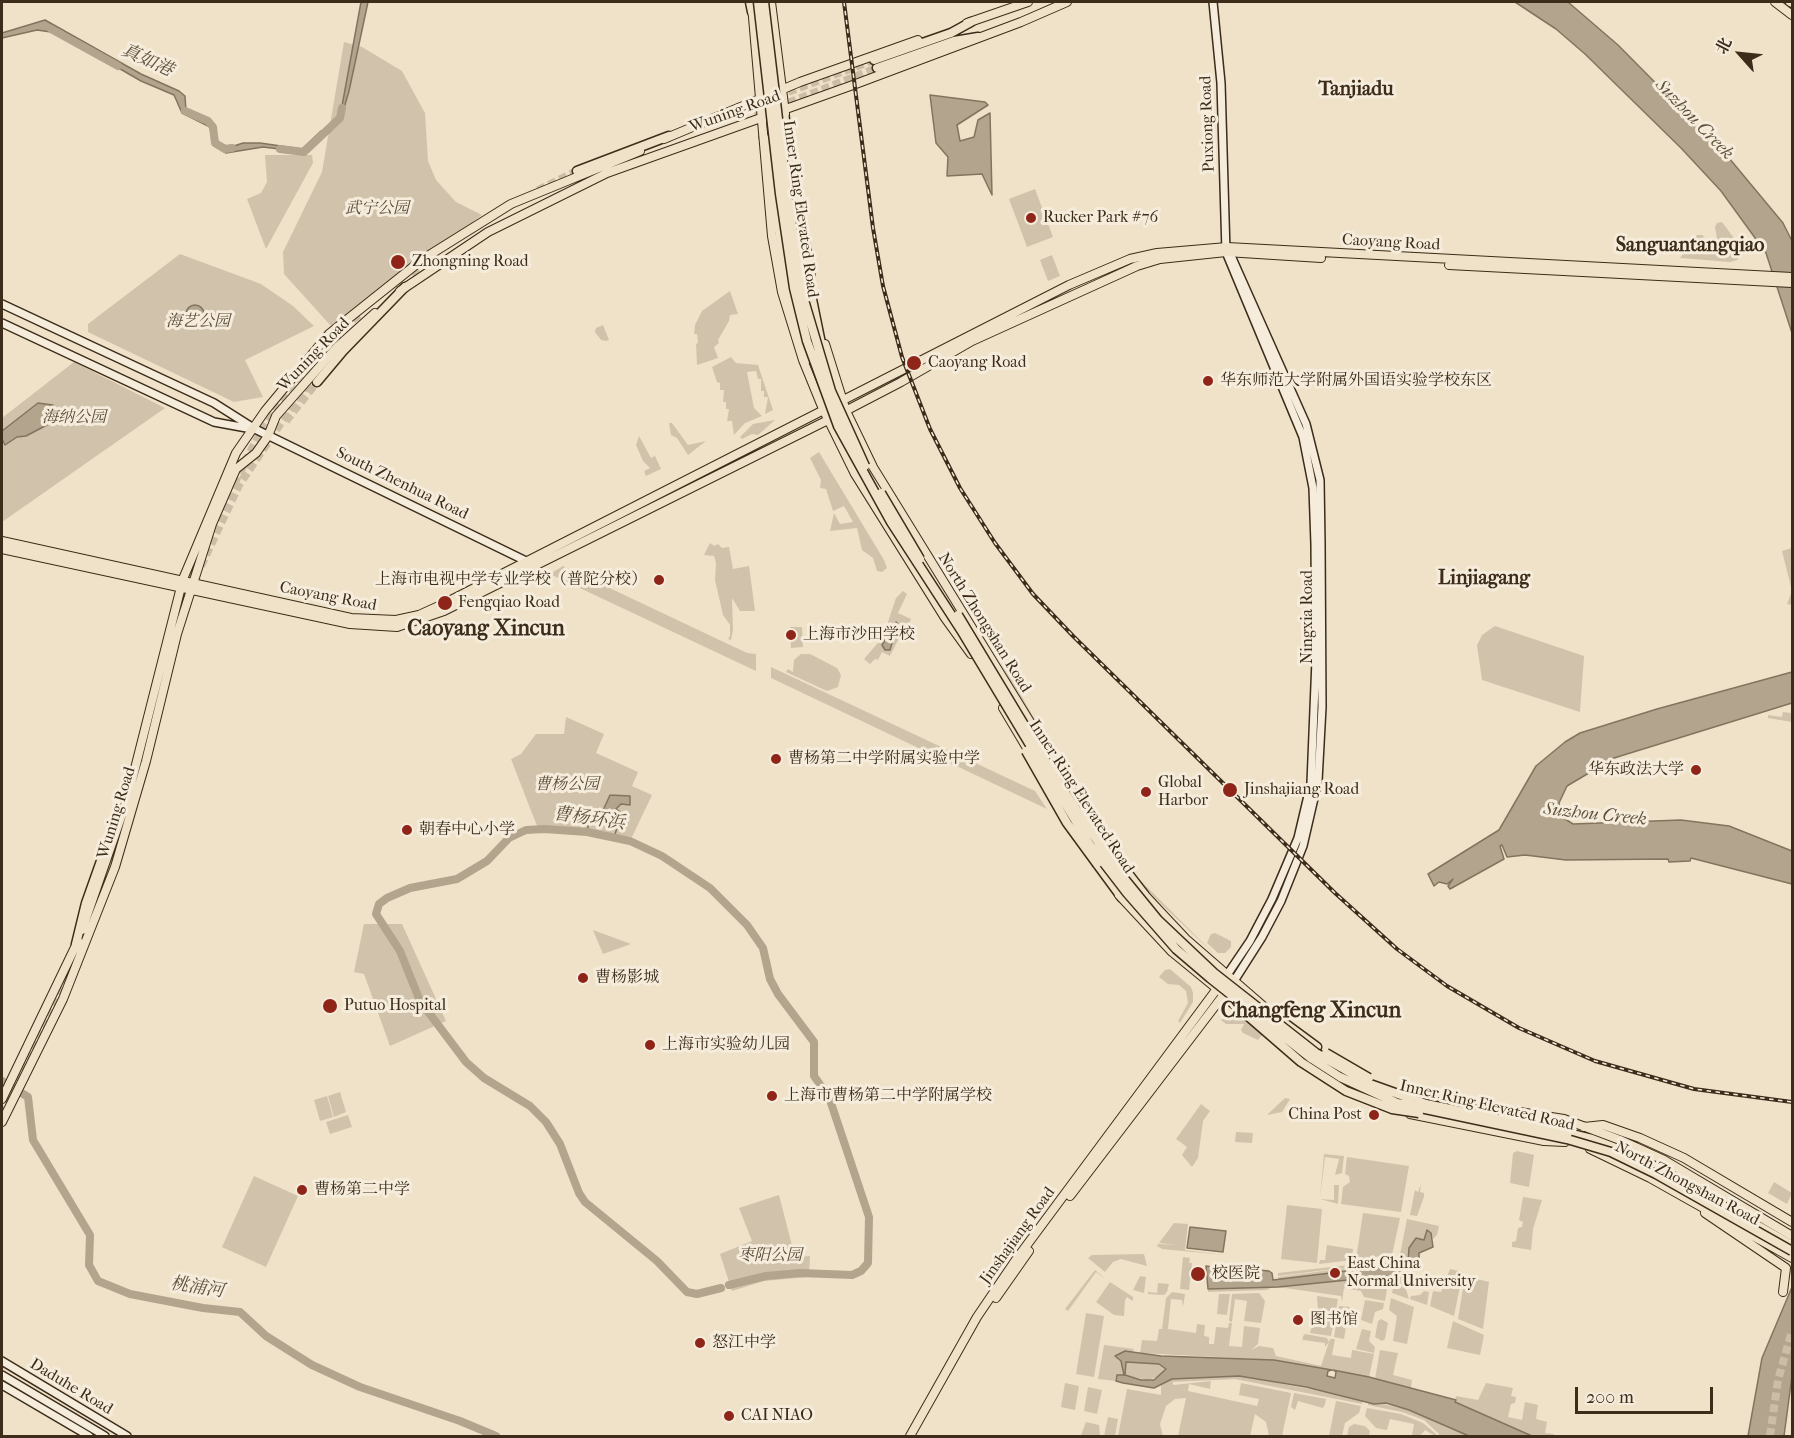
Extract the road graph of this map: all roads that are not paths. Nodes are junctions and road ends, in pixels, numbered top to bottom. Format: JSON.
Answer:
{"nodes":[{"id":1,"x":751,"y":2,"type":"edge"},
{"id":2,"x":758,"y":2,"type":"edge"},
{"id":3,"x":764,"y":2,"type":"edge"},
{"id":4,"x":771,"y":2,"type":"edge"},
{"id":5,"x":1028,"y":2,"type":"edge"},
{"id":6,"x":1067,"y":2,"type":"edge"},
{"id":7,"x":1213,"y":2,"type":"edge"},
{"id":8,"x":1775,"y":2,"type":"edge"},
{"id":9,"x":752,"y":12,"type":"joint"},
{"id":10,"x":1792,"y":15,"type":"edge"},
{"id":11,"x":971,"y":22,"type":"junction"},
{"id":12,"x":978,"y":37,"type":"junction"},
{"id":13,"x":780,"y":90,"type":"junction"},
{"id":14,"x":759,"y":99,"type":"junction"},
{"id":15,"x":784,"y":109,"type":"junction"},
{"id":16,"x":762,"y":116,"type":"junction"},
{"id":17,"x":669,"y":136,"type":"junction"},
{"id":18,"x":764,"y":137,"type":"junction"},
{"id":19,"x":577,"y":171,"type":"tunnel mouth"},
{"id":20,"x":1228,"y":251,"type":"junction"},
{"id":21,"x":1694,"y":275,"type":"junction"},
{"id":22,"x":1792,"y":278,"type":"edge"},
{"id":23,"x":1792,"y":283,"type":"edge"},
{"id":24,"x":405,"y":287,"type":"junction"},
{"id":25,"x":2,"y":304,"type":"edge"},
{"id":26,"x":2,"y":322,"type":"edge"},
{"id":27,"x":318,"y":382,"type":"tunnel mouth"},
{"id":28,"x":828,"y":394,"type":"junction"},
{"id":29,"x":843,"y":400,"type":"junction"},
{"id":30,"x":823,"y":410,"type":"junction"},
{"id":31,"x":846,"y":411,"type":"junction"},
{"id":32,"x":828,"y":420,"type":"junction"},
{"id":33,"x":255,"y":429,"type":"junction"},
{"id":34,"x":268,"y":435,"type":"junction"},
{"id":35,"x":2,"y":542,"type":"edge"},
{"id":36,"x":2,"y":549,"type":"edge"},
{"id":37,"x":526,"y":561,"type":"junction"},
{"id":38,"x":535,"y":566,"type":"junction"},
{"id":39,"x":182,"y":583,"type":"junction"},
{"id":40,"x":193,"y":586,"type":"junction"},
{"id":41,"x":999,"y":694,"type":"junction"},
{"id":42,"x":1028,"y":730,"type":"junction"},
{"id":43,"x":108,"y":841,"type":"tunnel mouth"},
{"id":44,"x":1144,"y":894,"type":"junction"},
{"id":45,"x":1122,"y":898,"type":"junction"},
{"id":46,"x":76,"y":944,"type":"junction"},
{"id":47,"x":1227,"y":975,"type":"junction"},
{"id":48,"x":1234,"y":981,"type":"junction"},
{"id":49,"x":1216,"y":989,"type":"junction"},
{"id":50,"x":1225,"y":997,"type":"junction"},
{"id":51,"x":1279,"y":1020,"type":"junction"},
{"id":52,"x":3,"y":1096,"type":"edge"},
{"id":53,"x":1448,"y":1115,"type":"junction"},
{"id":54,"x":2,"y":1122,"type":"edge"},
{"id":55,"x":1581,"y":1127,"type":"junction"},
{"id":56,"x":1546,"y":1128,"type":"junction"},
{"id":57,"x":1656,"y":1181,"type":"junction"},
{"id":58,"x":1792,"y":1222,"type":"edge"},
{"id":59,"x":1792,"y":1236,"type":"edge"},
{"id":60,"x":1792,"y":1245,"type":"edge"},
{"id":61,"x":1792,"y":1251,"type":"edge"},
{"id":62,"x":1792,"y":1258,"type":"edge"},
{"id":63,"x":1783,"y":1292,"type":"dead end"},
{"id":64,"x":2,"y":1361,"type":"edge"},
{"id":65,"x":2,"y":1375,"type":"edge"},
{"id":66,"x":2,"y":1385,"type":"edge"},
{"id":67,"x":26,"y":1390,"type":"junction"},
{"id":68,"x":58,"y":1395,"type":"junction"},
{"id":69,"x":89,"y":1437,"type":"edge"},
{"id":70,"x":105,"y":1437,"type":"edge"},
{"id":71,"x":127,"y":1437,"type":"edge"},
{"id":72,"x":910,"y":1437,"type":"edge"},
{"id":73,"x":916,"y":1437,"type":"edge"}],
"edges":[{"from":1,"to":9,"type":"highway"},
{"from":2,"to":28,"type":"highway","name":"Inner Ring Elevated Road","bridge":true},
{"from":3,"to":28,"type":"highway","name":"Inner Ring Elevated Road","bridge":true},
{"from":4,"to":13,"type":"main road","name":"North Zhongshan Road"},
{"from":5,"to":11,"type":"main road","name":"Wuning Road"},
{"from":6,"to":12,"type":"main road","name":"Wuning Road"},
{"from":7,"to":20,"type":"main road","name":"Puxiong Road"},
{"from":8,"to":10,"type":"main road"},
{"from":9,"to":14,"type":"main road","name":"North Zhongshan Road"},
{"from":11,"to":12,"type":"highway"},
{"from":11,"to":13,"type":"main road","name":"Wuning Road"},
{"from":12,"to":15,"type":"main road","name":"Wuning Road"},
{"from":13,"to":14,"type":"main road","name":"Wuning Road"},
{"from":13,"to":15,"type":"main road","name":"North Zhongshan Road"},
{"from":14,"to":16,"type":"main road","name":"North Zhongshan Road"},
{"from":14,"to":17,"type":"main road","name":"Wuning Road"},
{"from":15,"to":16,"type":"main road","name":"Wuning Road"},
{"from":15,"to":28,"type":"highway","bridge":true},
{"from":15,"to":29,"type":"main road","name":"North Zhongshan Road"},
{"from":16,"to":18,"type":"main road","name":"North Zhongshan Road"},
{"from":16,"to":24,"type":"main road","name":"Wuning Road"},
{"from":17,"to":19,"type":"highway"},
{"from":17,"to":33,"type":"main road","name":"Wuning Road"},
{"from":18,"to":28,"type":"highway","bridge":true},
{"from":18,"to":30,"type":"main road","name":"North Zhongshan Road"},
{"from":20,"to":21,"type":"main road","name":"Caoyang Road"},
{"from":20,"to":29,"type":"main road","name":"Caoyang Road"},
{"from":20,"to":31,"type":"main road","name":"Caoyang Road"},
{"from":20,"to":47,"type":"main road","name":"Ningxia Road"},
{"from":20,"to":48,"type":"main road","name":"Ningxia Road"},
{"from":21,"to":22,"type":"main road","name":"Caoyang Road"},
{"from":21,"to":23,"type":"main road","name":"Caoyang Road"},
{"from":24,"to":27,"type":"highway"},
{"from":24,"to":34,"type":"main road","name":"Wuning Road"},
{"from":25,"to":33,"type":"main road","name":"South Zhenhua Road"},
{"from":26,"to":33,"type":"main road","name":"South Zhenhua Road"},
{"from":28,"to":41,"type":"highway","name":"Inner Ring Elevated Road","bridge":true},
{"from":28,"to":42,"type":"highway","name":"Inner Ring Elevated Road","bridge":true},
{"from":29,"to":30,"type":"main road","name":"Caoyang Road"},
{"from":29,"to":31,"type":"main road","name":"North Zhongshan Road"},
{"from":30,"to":32,"type":"main road","name":"North Zhongshan Road"},
{"from":30,"to":37,"type":"main road","name":"Caoyang Road"},
{"from":31,"to":32,"type":"main road","name":"Caoyang Road"},
{"from":31,"to":44,"type":"main road","name":"North Zhongshan Road"},
{"from":32,"to":38,"type":"main road","name":"Caoyang Road"},
{"from":32,"to":45,"type":"main road","name":"North Zhongshan Road"},
{"from":33,"to":34,"type":"main road","name":"South Zhenhua Road"},
{"from":33,"to":39,"type":"main road","name":"Wuning Road"},
{"from":34,"to":37,"type":"main road","name":"South Zhenhua Road"},
{"from":34,"to":40,"type":"main road","name":"Wuning Road"},
{"from":35,"to":39,"type":"main road","name":"Caoyang Road"},
{"from":36,"to":39,"type":"main road","name":"Caoyang Road"},
{"from":37,"to":38,"type":"main road","name":"South Zhenhua Road"},
{"from":37,"to":40,"type":"main road","name":"Caoyang Road"},
{"from":38,"to":40,"type":"main road","name":"Caoyang Road"},
{"from":39,"to":40,"type":"main road","name":"Caoyang Road"},
{"from":39,"to":46,"type":"main road","name":"Wuning Road"},
{"from":40,"to":54,"type":"main road","name":"Wuning Road"},
{"from":41,"to":45,"type":"highway","bridge":true},
{"from":41,"to":53,"type":"highway","name":"Inner Ring Elevated Road","bridge":true},
{"from":42,"to":44,"type":"highway","bridge":true},
{"from":42,"to":56,"type":"highway","name":"Inner Ring Elevated Road","bridge":true},
{"from":43,"to":46,"type":"highway"},
{"from":44,"to":47,"type":"main road","name":"North Zhongshan Road"},
{"from":45,"to":49,"type":"main road","name":"North Zhongshan Road"},
{"from":46,"to":52,"type":"main road","name":"Wuning Road"},
{"from":47,"to":48,"type":"main road","name":"North Zhongshan Road"},
{"from":47,"to":49,"type":"main road","name":"Jinshajiang Road"},
{"from":48,"to":50,"type":"main road","name":"Jinshajiang Road"},
{"from":48,"to":51,"type":"main road","name":"North Zhongshan Road"},
{"from":49,"to":50,"type":"main road","name":"North Zhongshan Road"},
{"from":49,"to":72,"type":"main road","name":"Jinshajiang Road"},
{"from":50,"to":53,"type":"highway","bridge":true},
{"from":50,"to":57,"type":"main road","name":"North Zhongshan Road"},
{"from":50,"to":73,"type":"main road","name":"Jinshajiang Road"},
{"from":51,"to":55,"type":"main road","name":"North Zhongshan Road"},
{"from":51,"to":56,"type":"highway","bridge":true},
{"from":53,"to":61,"type":"highway","name":"Inner Ring Elevated Road","bridge":true},
{"from":55,"to":58,"type":"main road"},
{"from":55,"to":59,"type":"main road","name":"North Zhongshan Road"},
{"from":56,"to":60,"type":"highway","name":"Inner Ring Elevated Road","bridge":true},
{"from":57,"to":62,"type":"main road","name":"North Zhongshan Road"},
{"from":57,"to":63,"type":"main road"},
{"from":64,"to":68,"type":"main road","name":"Daduhe Road"},
{"from":65,"to":67,"type":"main road","name":"Daduhe Road"},
{"from":66,"to":69,"type":"main road","name":"Daduhe Road"},
{"from":67,"to":68,"type":"main road"},
{"from":67,"to":70,"type":"main road","name":"Daduhe Road"},
{"from":68,"to":71,"type":"main road","name":"Daduhe Road"}]}
